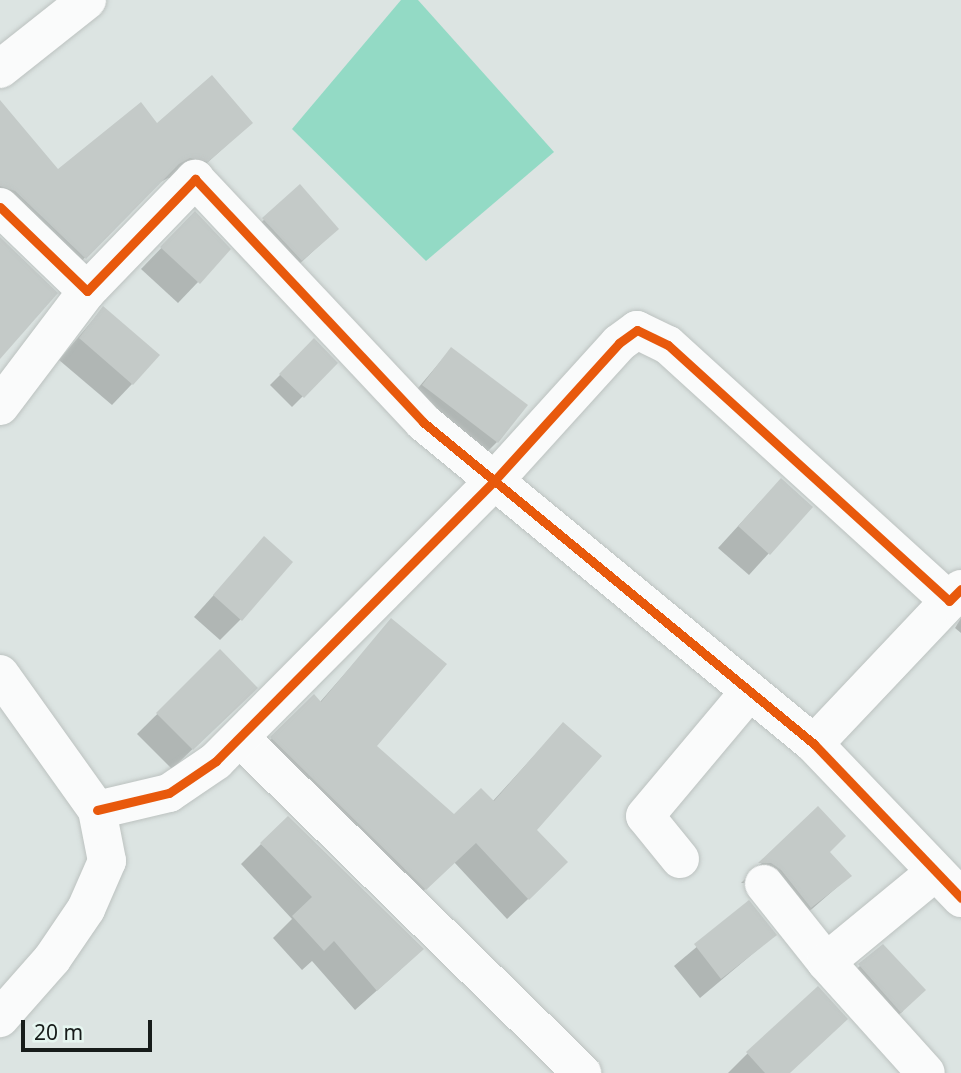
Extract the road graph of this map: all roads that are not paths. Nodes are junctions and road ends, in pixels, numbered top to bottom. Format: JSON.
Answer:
{"nodes":[{"id":1,"x":87,"y":0,"type":"edge"},
{"id":2,"x":0,"y":69,"type":"edge"},
{"id":3,"x":0,"y":207,"type":"edge"},
{"id":4,"x":87,"y":290,"type":"junction"},
{"id":5,"x":0,"y":406,"type":"edge"},
{"id":6,"x":494,"y":481,"type":"junction"},
{"id":7,"x":955,"y":595,"type":"edge"},
{"id":8,"x":0,"y":674,"type":"edge"},
{"id":9,"x":749,"y":692,"type":"junction"},
{"id":10,"x":240,"y":738,"type":"junction"},
{"id":11,"x":814,"y":744,"type":"junction"},
{"id":12,"x":97,"y":810,"type":"junction"},
{"id":13,"x":680,"y":859,"type":"dead end"},
{"id":14,"x":764,"y":884,"type":"dead end"},
{"id":15,"x":948,"y":885,"type":"edge"},
{"id":16,"x":826,"y":962,"type":"junction"},
{"id":17,"x":0,"y":1018,"type":"edge"},
{"id":18,"x":582,"y":1073,"type":"edge"},
{"id":19,"x":926,"y":1073,"type":"edge"}],
"edges":[{"from":1,"to":2,"type":"street"},
{"from":3,"to":4,"type":"street"},
{"from":4,"to":5,"type":"street"},
{"from":4,"to":6,"type":"street"},
{"from":6,"to":7,"type":"street"},
{"from":6,"to":9,"type":"street"},
{"from":6,"to":10,"type":"street"},
{"from":7,"to":11,"type":"street"},
{"from":8,"to":12,"type":"street"},
{"from":9,"to":11,"type":"street"},
{"from":9,"to":13,"type":"street"},
{"from":10,"to":12,"type":"street"},
{"from":10,"to":18,"type":"street"},
{"from":11,"to":15,"type":"street"},
{"from":12,"to":17,"type":"street"},
{"from":14,"to":16,"type":"street"},
{"from":15,"to":16,"type":"street"},
{"from":16,"to":19,"type":"street"}]}
